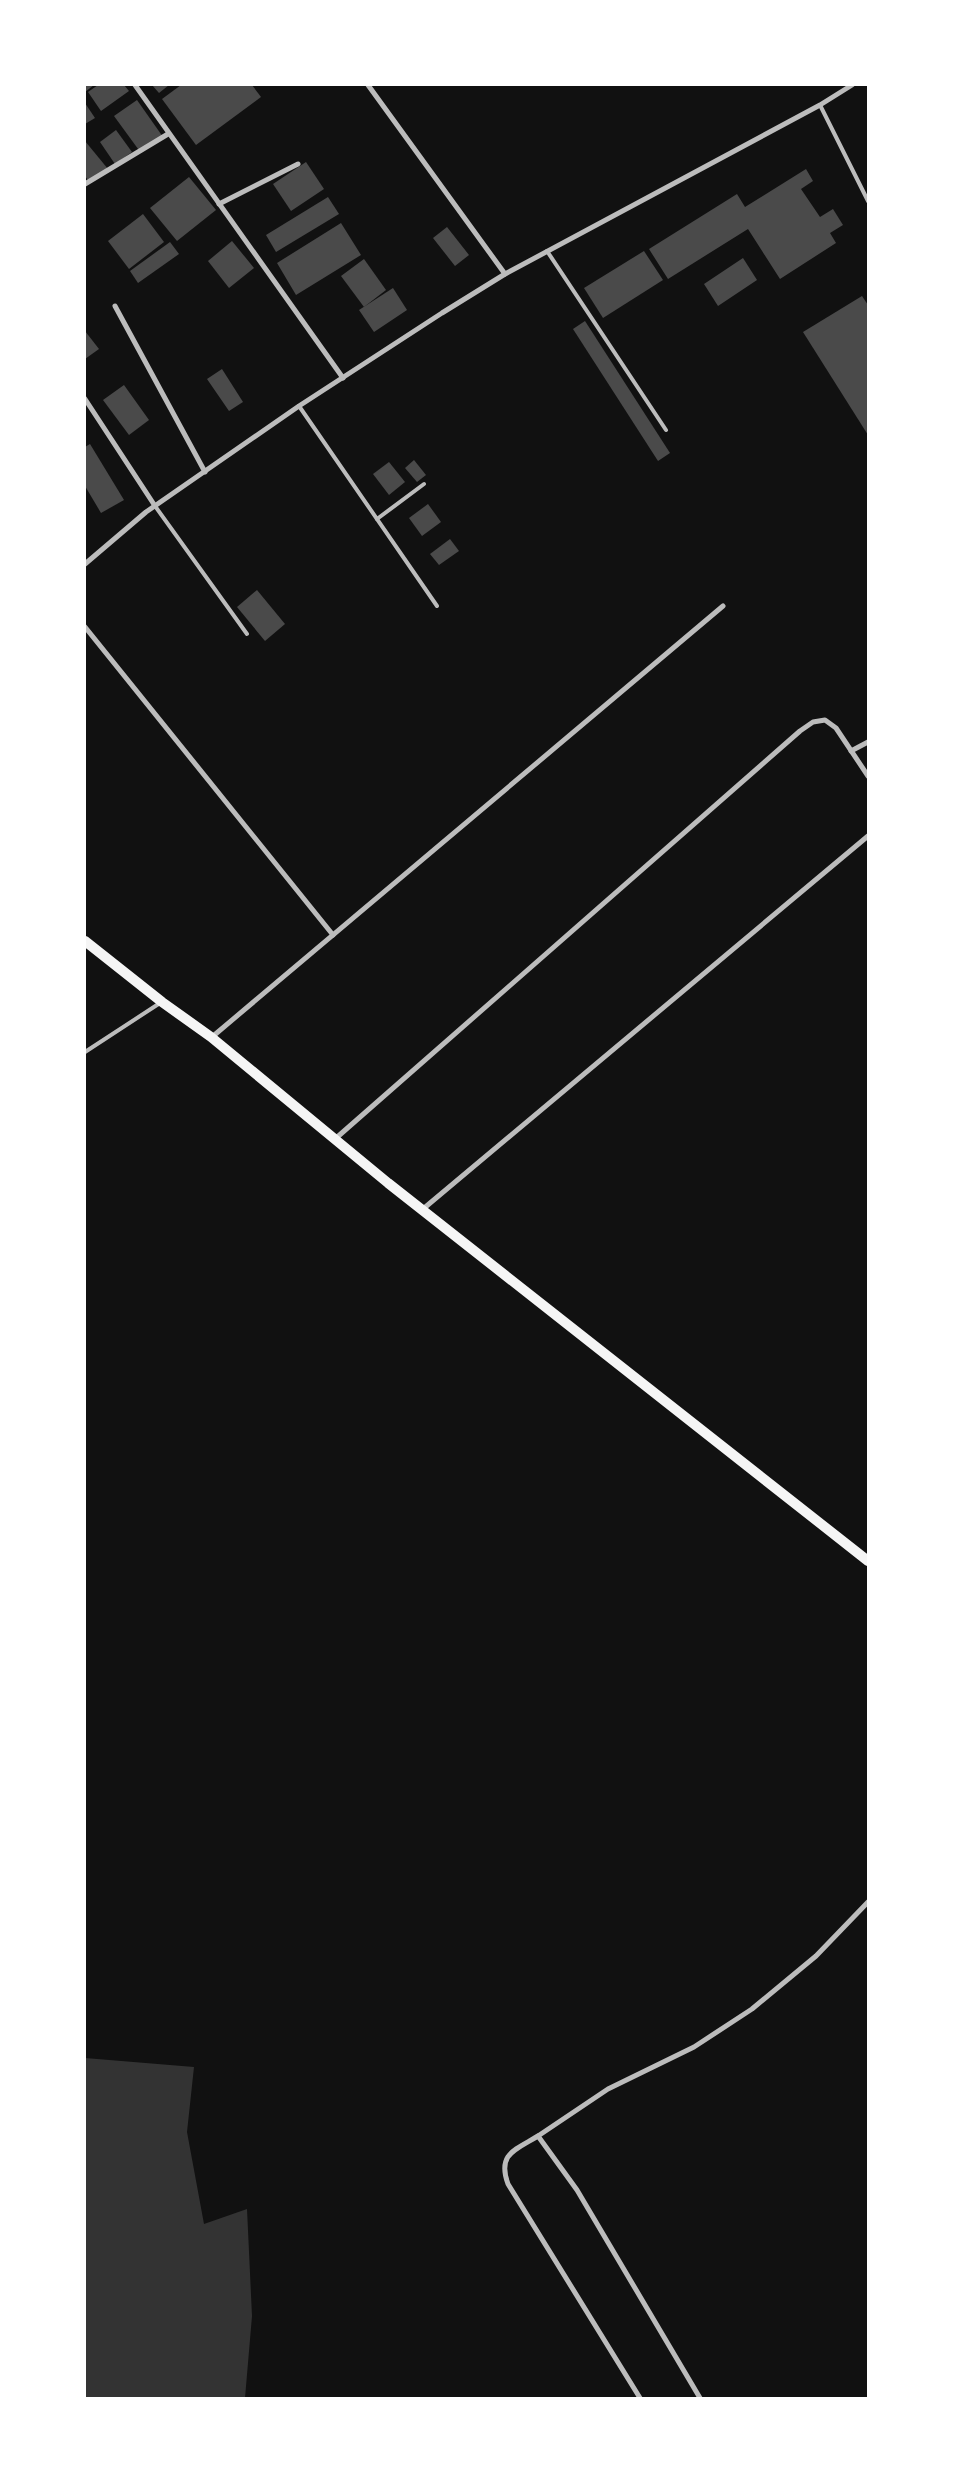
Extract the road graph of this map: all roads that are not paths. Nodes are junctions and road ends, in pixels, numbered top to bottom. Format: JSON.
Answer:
{"nodes":[{"id":1,"x":135,"y":85,"type":"edge"},
{"id":2,"x":368,"y":85,"type":"edge"},
{"id":3,"x":852,"y":85,"type":"edge"},
{"id":4,"x":820,"y":105,"type":"junction"},
{"id":5,"x":168,"y":134,"type":"junction"},
{"id":6,"x":298,"y":164,"type":"dead end"},
{"id":7,"x":85,"y":184,"type":"edge"},
{"id":8,"x":868,"y":201,"type":"edge"},
{"id":9,"x":219,"y":204,"type":"junction"},
{"id":10,"x":547,"y":251,"type":"junction"},
{"id":11,"x":505,"y":274,"type":"junction"},
{"id":12,"x":115,"y":306,"type":"dead end"},
{"id":13,"x":343,"y":378,"type":"junction"},
{"id":14,"x":85,"y":399,"type":"edge"},
{"id":15,"x":299,"y":406,"type":"junction"},
{"id":16,"x":666,"y":430,"type":"dead end"},
{"id":17,"x":205,"y":472,"type":"junction"},
{"id":18,"x":424,"y":484,"type":"dead end"},
{"id":19,"x":155,"y":506,"type":"junction"},
{"id":20,"x":377,"y":519,"type":"junction"},
{"id":21,"x":85,"y":564,"type":"edge"},
{"id":22,"x":437,"y":606,"type":"dead end"},
{"id":23,"x":723,"y":606,"type":"dead end"},
{"id":24,"x":85,"y":627,"type":"edge"},
{"id":25,"x":247,"y":634,"type":"dead end"},
{"id":26,"x":868,"y":742,"type":"edge"},
{"id":27,"x":851,"y":751,"type":"junction"},
{"id":28,"x":868,"y":776,"type":"edge"},
{"id":29,"x":868,"y":836,"type":"edge"},
{"id":30,"x":333,"y":935,"type":"junction"},
{"id":31,"x":85,"y":942,"type":"edge"},
{"id":32,"x":162,"y":1002,"type":"junction"},
{"id":33,"x":211,"y":1038,"type":"junction"},
{"id":34,"x":85,"y":1052,"type":"edge"},
{"id":35,"x":335,"y":1139,"type":"junction"},
{"id":36,"x":423,"y":1209,"type":"junction"},
{"id":37,"x":868,"y":1561,"type":"edge"},
{"id":38,"x":868,"y":1902,"type":"edge"},
{"id":39,"x":538,"y":2136,"type":"junction"},
{"id":40,"x":640,"y":2398,"type":"edge"},
{"id":41,"x":700,"y":2398,"type":"edge"}],
"edges":[{"from":1,"to":5,"type":"street"},
{"from":2,"to":11,"type":"street"},
{"from":3,"to":4,"type":"street"},
{"from":4,"to":8,"type":"lane"},
{"from":4,"to":10,"type":"street"},
{"from":5,"to":7,"type":"street"},
{"from":5,"to":9,"type":"street"},
{"from":6,"to":9,"type":"street"},
{"from":9,"to":13,"type":"street"},
{"from":10,"to":11,"type":"street"},
{"from":10,"to":16,"type":"lane"},
{"from":11,"to":13,"type":"street"},
{"from":12,"to":17,"type":"street"},
{"from":13,"to":15,"type":"street"},
{"from":14,"to":19,"type":"street"},
{"from":15,"to":17,"type":"street"},
{"from":15,"to":20,"type":"lane"},
{"from":17,"to":19,"type":"street"},
{"from":18,"to":20,"type":"lane"},
{"from":19,"to":21,"type":"street"},
{"from":19,"to":25,"type":"lane"},
{"from":20,"to":22,"type":"lane"},
{"from":23,"to":30,"type":"street"},
{"from":24,"to":30,"type":"street"},
{"from":26,"to":27,"type":"street"},
{"from":27,"to":28,"type":"street"},
{"from":27,"to":35,"type":"street"},
{"from":29,"to":36,"type":"street"},
{"from":30,"to":33,"type":"street"},
{"from":31,"to":32,"type":"main road"},
{"from":32,"to":33,"type":"main road"},
{"from":32,"to":34,"type":"lane"},
{"from":33,"to":35,"type":"main road"},
{"from":35,"to":36,"type":"main road"},
{"from":36,"to":37,"type":"main road"},
{"from":38,"to":39,"type":"street"},
{"from":39,"to":40,"type":"street"},
{"from":39,"to":41,"type":"street"}]}
